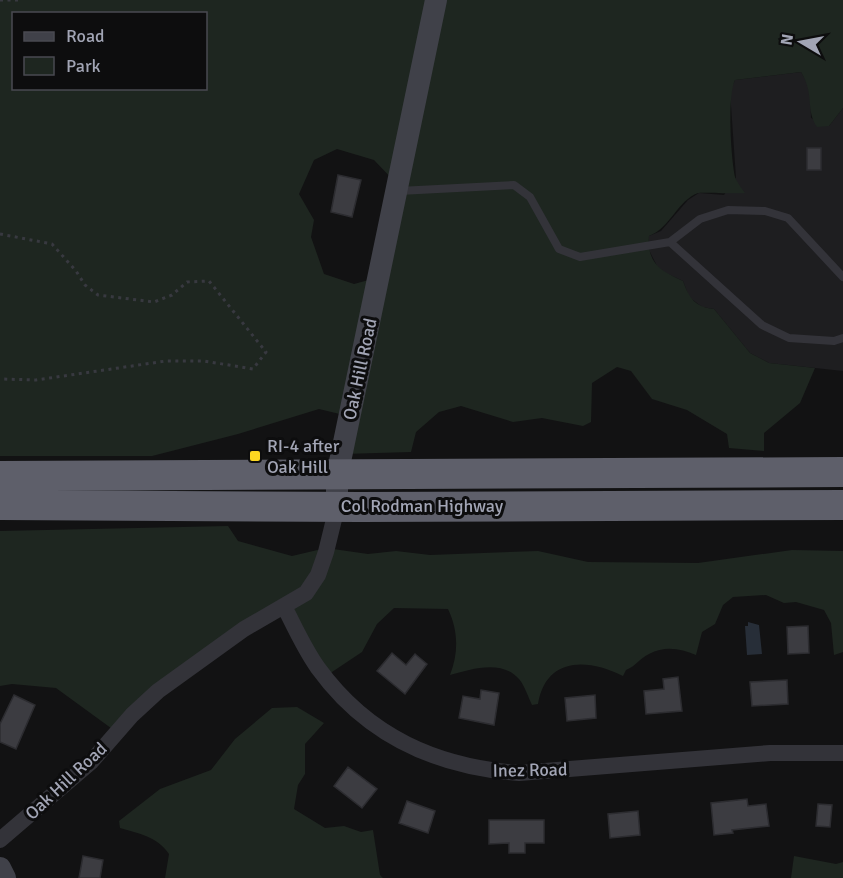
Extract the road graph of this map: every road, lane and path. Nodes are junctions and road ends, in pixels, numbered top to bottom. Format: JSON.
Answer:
{"nodes":[{"id":1,"x":0,"y":0,"type":"edge"},
{"id":2,"x":5,"y":0,"type":"edge"},
{"id":3,"x":18,"y":0,"type":"edge"},
{"id":4,"x":436,"y":0,"type":"edge"},
{"id":5,"x":398,"y":191,"type":"junction"},
{"id":6,"x":0,"y":234,"type":"edge"},
{"id":7,"x":670,"y":242,"type":"junction"},
{"id":8,"x":843,"y":277,"type":"edge"},
{"id":9,"x":843,"y":338,"type":"edge"},
{"id":10,"x":0,"y":379,"type":"edge"},
{"id":11,"x":843,"y":472,"type":"edge"},
{"id":12,"x":0,"y":476,"type":"edge"},
{"id":13,"x":338,"y":476,"type":"junction"},
{"id":14,"x":0,"y":505,"type":"edge"},
{"id":15,"x":843,"y":505,"type":"edge"},
{"id":16,"x":336,"y":507,"type":"junction"},
{"id":17,"x":285,"y":608,"type":"junction"},
{"id":18,"x":843,"y":753,"type":"edge"},
{"id":19,"x":0,"y":840,"type":"edge"},
{"id":20,"x":0,"y":868,"type":"edge"},
{"id":21,"x":5,"y":878,"type":"edge"}],
"edges":[{"from":1,"to":2,"type":"path"},
{"from":2,"to":3,"type":"path"},
{"from":4,"to":5,"type":"street","name":"Oak Hill Road"},
{"from":5,"to":7,"type":"lane"},
{"from":5,"to":13,"type":"street","name":"Oak Hill Road"},
{"from":6,"to":10,"type":"path"},
{"from":7,"to":8,"type":"lane"},
{"from":7,"to":9,"type":"lane"},
{"from":11,"to":13,"type":"highway","name":"Col Rodman Highway"},
{"from":12,"to":13,"type":"highway","name":"Col Rodman Highway"},
{"from":13,"to":16,"type":"street","name":"Oak Hill Road"},
{"from":14,"to":16,"type":"highway","name":"Col Rodman Highway"},
{"from":15,"to":16,"type":"highway","name":"Col Rodman Highway"},
{"from":16,"to":17,"type":"street","name":"Oak Hill Road"},
{"from":17,"to":18,"type":"street","name":"Inez Road"},
{"from":17,"to":19,"type":"street","name":"Oak Hill Road"},
{"from":20,"to":21,"type":"street"}]}
